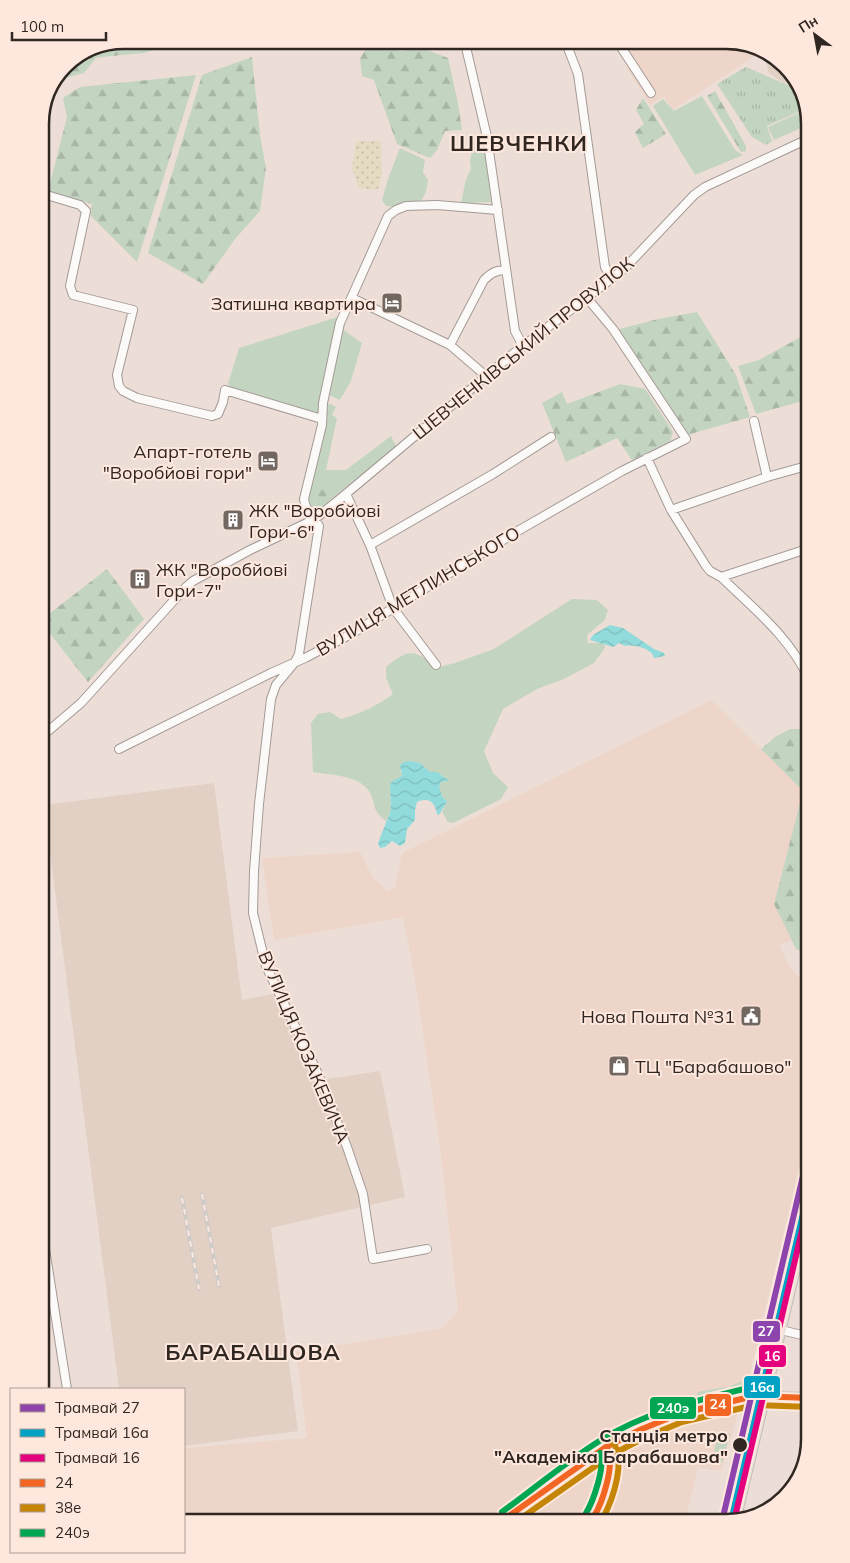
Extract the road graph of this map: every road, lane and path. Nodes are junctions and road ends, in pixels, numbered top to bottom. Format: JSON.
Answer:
{"nodes":[{"id":1,"x":465,"y":49,"type":"edge"},
{"id":2,"x":568,"y":49,"type":"edge"},
{"id":3,"x":622,"y":49,"type":"edge"},
{"id":4,"x":651,"y":93,"type":"dead end"},
{"id":5,"x":801,"y":142,"type":"edge"},
{"id":6,"x":49,"y":196,"type":"edge"},
{"id":7,"x":498,"y":210,"type":"junction"},
{"id":8,"x":506,"y":270,"type":"junction"},
{"id":9,"x":612,"y":279,"type":"junction"},
{"id":10,"x":352,"y":298,"type":"junction"},
{"id":11,"x":587,"y":298,"type":"junction"},
{"id":12,"x":450,"y":345,"type":"junction"},
{"id":13,"x":523,"y":346,"type":"junction"},
{"id":14,"x":486,"y":376,"type":"junction"},
{"id":15,"x":754,"y":421,"type":"dead end"},
{"id":16,"x":322,"y":422,"type":"junction"},
{"id":17,"x":552,"y":437,"type":"dead end"},
{"id":18,"x":647,"y":458,"type":"junction"},
{"id":19,"x":801,"y":468,"type":"edge"},
{"id":20,"x":767,"y":477,"type":"junction"},
{"id":21,"x":346,"y":494,"type":"junction"},
{"id":22,"x":671,"y":510,"type":"junction"},
{"id":23,"x":315,"y":519,"type":"junction"},
{"id":24,"x":370,"y":545,"type":"junction"},
{"id":25,"x":801,"y":551,"type":"edge"},
{"id":26,"x":721,"y":577,"type":"junction"},
{"id":27,"x":393,"y":608,"type":"junction"},
{"id":28,"x":295,"y":662,"type":"junction"},
{"id":29,"x":436,"y":665,"type":"dead end"},
{"id":30,"x":801,"y":665,"type":"edge"},
{"id":31,"x":49,"y":730,"type":"edge"},
{"id":32,"x":119,"y":748,"type":"dead end"},
{"id":33,"x":801,"y":1244,"type":"edge"},
{"id":34,"x":427,"y":1249,"type":"dead end"},
{"id":35,"x":49,"y":1274,"type":"edge"},
{"id":36,"x":781,"y":1330,"type":"junction"},
{"id":37,"x":801,"y":1335,"type":"edge"},
{"id":38,"x":67,"y":1388,"type":"edge"},
{"id":39,"x":765,"y":1397,"type":"junction"},
{"id":40,"x":801,"y":1398,"type":"edge"},
{"id":41,"x":606,"y":1447,"type":"junction"},
{"id":42,"x":737,"y":1513,"type":"edge"},
{"id":43,"x":513,"y":1514,"type":"edge"},
{"id":44,"x":595,"y":1514,"type":"edge"}],
"edges":[{"from":1,"to":7,"type":"street"},
{"from":2,"to":9,"type":"street"},
{"from":3,"to":4,"type":"street"},
{"from":5,"to":9,"type":"street","name":"ШЕВЧЕНКІВСЬКИЙ ПРОВУЛОК"},
{"from":6,"to":16,"type":"street"},
{"from":7,"to":8,"type":"street"},
{"from":7,"to":10,"type":"street"},
{"from":8,"to":12,"type":"street"},
{"from":8,"to":13,"type":"street"},
{"from":9,"to":11,"type":"street","name":"ШЕВЧЕНКІВСЬКИЙ ПРОВУЛОК"},
{"from":10,"to":12,"type":"street"},
{"from":10,"to":16,"type":"street"},
{"from":11,"to":13,"type":"street","name":"ШЕВЧЕНКІВСЬКИЙ ПРОВУЛОК"},
{"from":11,"to":18,"type":"street","name":"ВУЛИЦЯ МЕТЛИНСЬКОГО"},
{"from":12,"to":14,"type":"street"},
{"from":13,"to":14,"type":"street","name":"ШЕВЧЕНКІВСЬКИЙ ПРОВУЛОК"},
{"from":14,"to":21,"type":"street","name":"ШЕВЧЕНКІВСЬКИЙ ПРОВУЛОК"},
{"from":15,"to":20,"type":"street"},
{"from":16,"to":23,"type":"street"},
{"from":17,"to":24,"type":"street"},
{"from":18,"to":22,"type":"street"},
{"from":18,"to":27,"type":"street","name":"ВУЛИЦЯ МЕТЛИНСЬКОГО"},
{"from":19,"to":20,"type":"street"},
{"from":20,"to":22,"type":"street"},
{"from":21,"to":23,"type":"street","name":"ШЕВЧЕНКІВСЬКИЙ ПРОВУЛОК"},
{"from":21,"to":24,"type":"street"},
{"from":22,"to":26,"type":"street"},
{"from":23,"to":28,"type":"street","name":"ВУЛИЦЯ КОЗАКЕВИЧА"},
{"from":23,"to":31,"type":"street","name":"ШЕВЧЕНКІВСЬКИЙ ПРОВУЛОК"},
{"from":24,"to":27,"type":"street"},
{"from":25,"to":26,"type":"street"},
{"from":26,"to":30,"type":"street"},
{"from":27,"to":28,"type":"street","name":"ВУЛИЦЯ МЕТЛИНСЬКОГО"},
{"from":27,"to":29,"type":"street"},
{"from":28,"to":32,"type":"street","name":"ВУЛИЦЯ МЕТЛИНСЬКОГО"},
{"from":28,"to":34,"type":"street","name":"ВУЛИЦЯ КОЗАКЕВИЧА"},
{"from":33,"to":36,"type":"main road"},
{"from":35,"to":38,"type":"street"},
{"from":36,"to":37,"type":"street"},
{"from":36,"to":39,"type":"main road"},
{"from":39,"to":40,"type":"main road"},
{"from":39,"to":41,"type":"street"},
{"from":39,"to":42,"type":"main road"},
{"from":41,"to":43,"type":"street"},
{"from":41,"to":44,"type":"street"}]}
